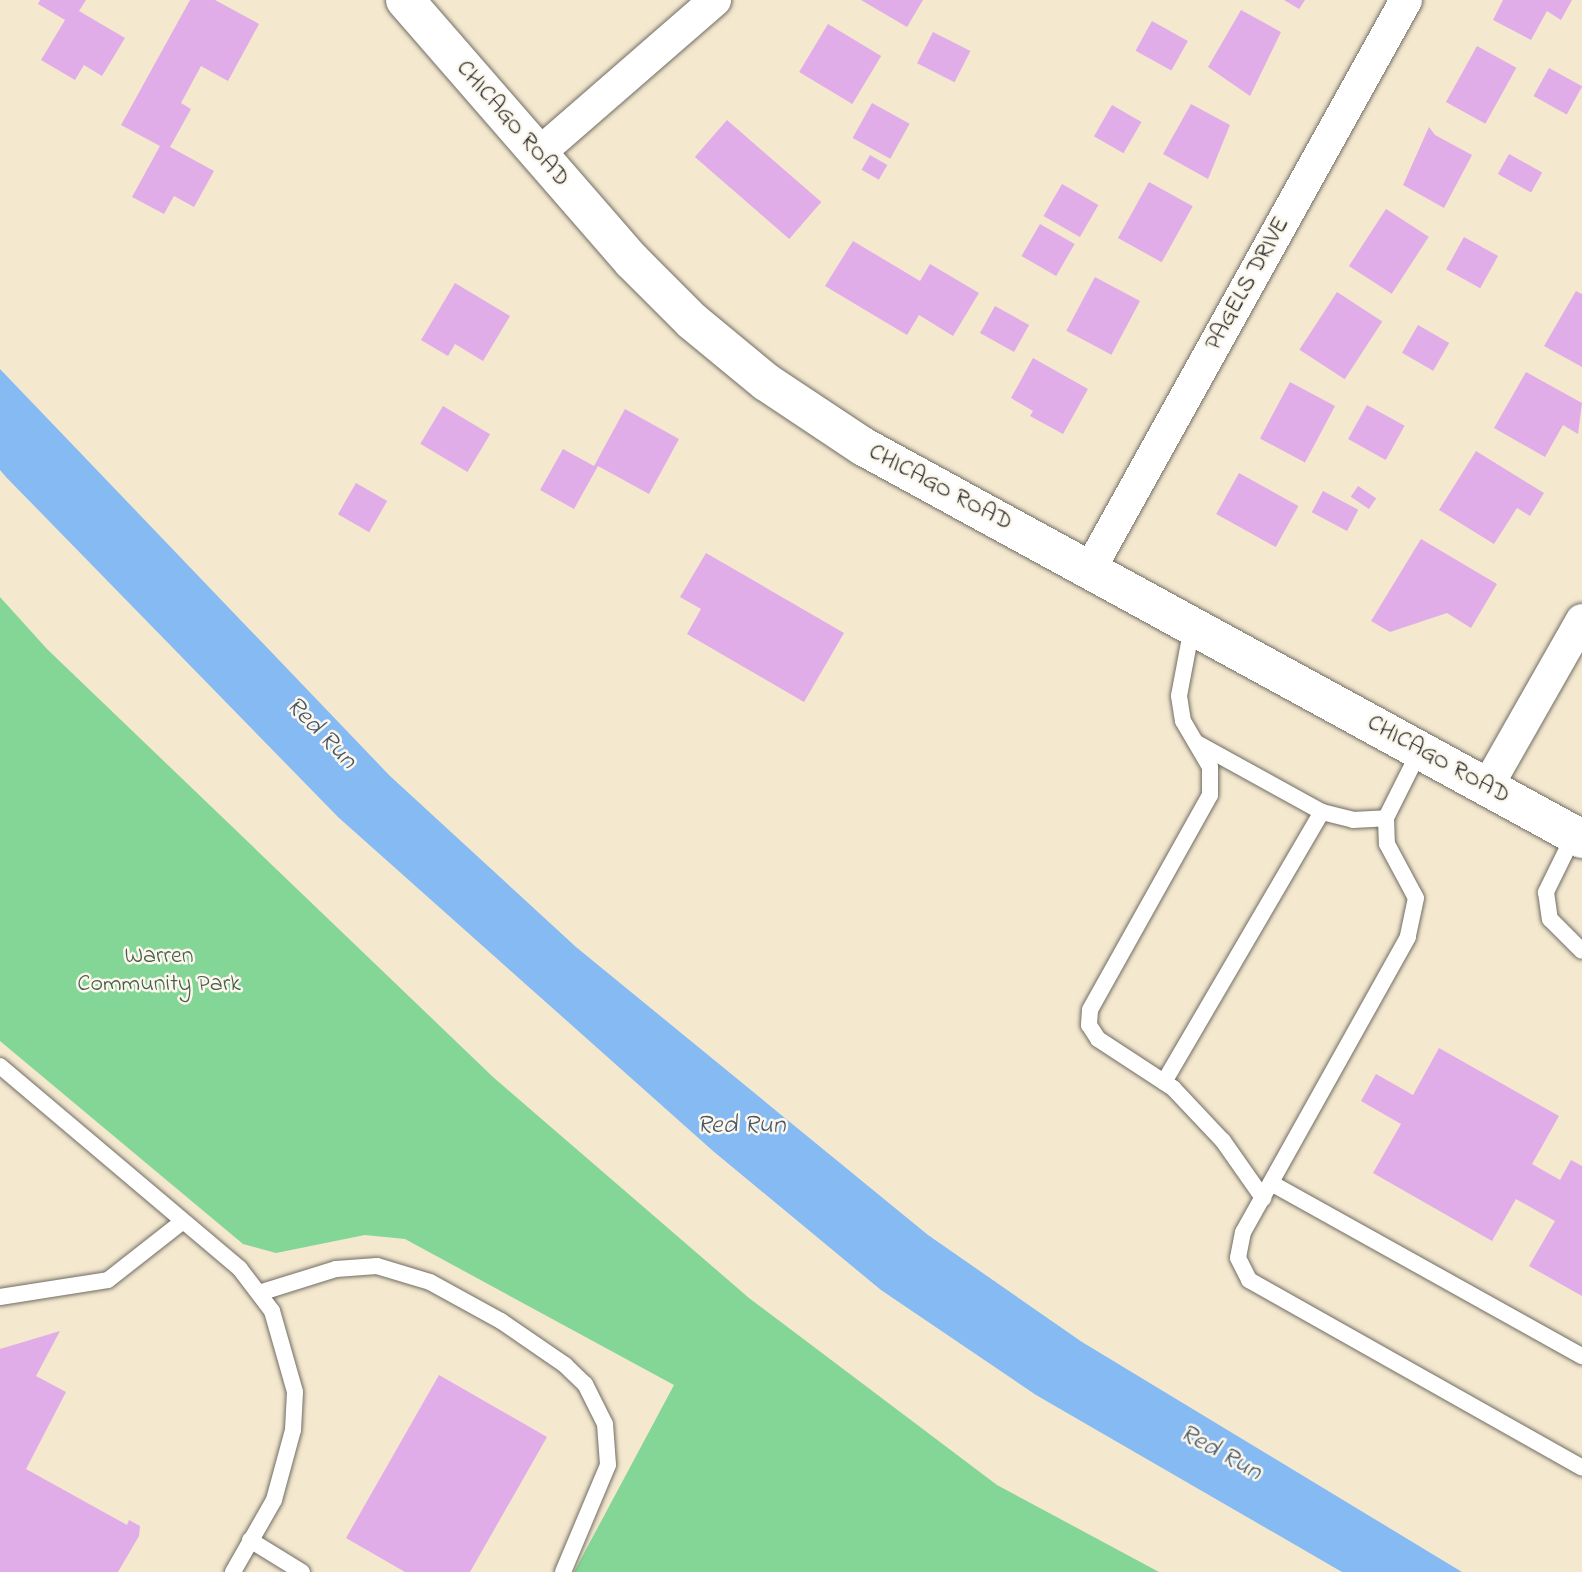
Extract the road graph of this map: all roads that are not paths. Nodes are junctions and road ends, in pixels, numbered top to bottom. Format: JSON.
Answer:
{"nodes":[{"id":1,"x":405,"y":0,"type":"edge"},
{"id":2,"x":715,"y":0,"type":"edge"},
{"id":3,"x":1406,"y":0,"type":"edge"},
{"id":4,"x":537,"y":155,"type":"junction"},
{"id":5,"x":1090,"y":569,"type":"junction"},
{"id":6,"x":1582,"y":620,"type":"edge"},
{"id":7,"x":1192,"y":625,"type":"junction"},
{"id":8,"x":1196,"y":743,"type":"junction"},
{"id":9,"x":1420,"y":750,"type":"junction"},
{"id":10,"x":1487,"y":787,"type":"junction"},
{"id":11,"x":1322,"y":812,"type":"junction"},
{"id":12,"x":1386,"y":818,"type":"junction"},
{"id":13,"x":1578,"y":837,"type":"edge"},
{"id":14,"x":1582,"y":951,"type":"edge"},
{"id":15,"x":0,"y":1066,"type":"edge"},
{"id":16,"x":1164,"y":1082,"type":"junction"},
{"id":17,"x":1271,"y":1183,"type":"junction"},
{"id":18,"x":1262,"y":1198,"type":"junction"},
{"id":19,"x":182,"y":1222,"type":"junction"},
{"id":20,"x":258,"y":1293,"type":"junction"},
{"id":21,"x":0,"y":1297,"type":"edge"},
{"id":22,"x":1582,"y":1356,"type":"edge"},
{"id":23,"x":1582,"y":1468,"type":"edge"},
{"id":24,"x":250,"y":1541,"type":"junction"},
{"id":25,"x":233,"y":1572,"type":"edge"},
{"id":26,"x":302,"y":1572,"type":"edge"},
{"id":27,"x":564,"y":1572,"type":"edge"}],
"edges":[{"from":1,"to":4,"type":"street","name":"CHICAGO ROAD"},
{"from":2,"to":4,"type":"street"},
{"from":3,"to":5,"type":"street","name":"PAGELS DRIVE"},
{"from":4,"to":5,"type":"street","name":"CHICAGO ROAD"},
{"from":5,"to":7,"type":"street","name":"CHICAGO ROAD"},
{"from":6,"to":10,"type":"street"},
{"from":7,"to":8,"type":"lane"},
{"from":7,"to":9,"type":"street","name":"CHICAGO ROAD"},
{"from":8,"to":11,"type":"lane"},
{"from":8,"to":16,"type":"lane"},
{"from":9,"to":10,"type":"street","name":"CHICAGO ROAD"},
{"from":9,"to":12,"type":"lane"},
{"from":10,"to":13,"type":"street","name":"CHICAGO ROAD"},
{"from":11,"to":12,"type":"lane"},
{"from":11,"to":16,"type":"lane"},
{"from":12,"to":17,"type":"lane"},
{"from":13,"to":14,"type":"lane"},
{"from":15,"to":19,"type":"lane"},
{"from":16,"to":18,"type":"lane"},
{"from":17,"to":18,"type":"lane"},
{"from":17,"to":22,"type":"lane"},
{"from":18,"to":23,"type":"lane"},
{"from":19,"to":20,"type":"lane"},
{"from":19,"to":21,"type":"lane"},
{"from":20,"to":24,"type":"lane"},
{"from":20,"to":27,"type":"lane"},
{"from":24,"to":25,"type":"lane"},
{"from":24,"to":26,"type":"lane"}]}
